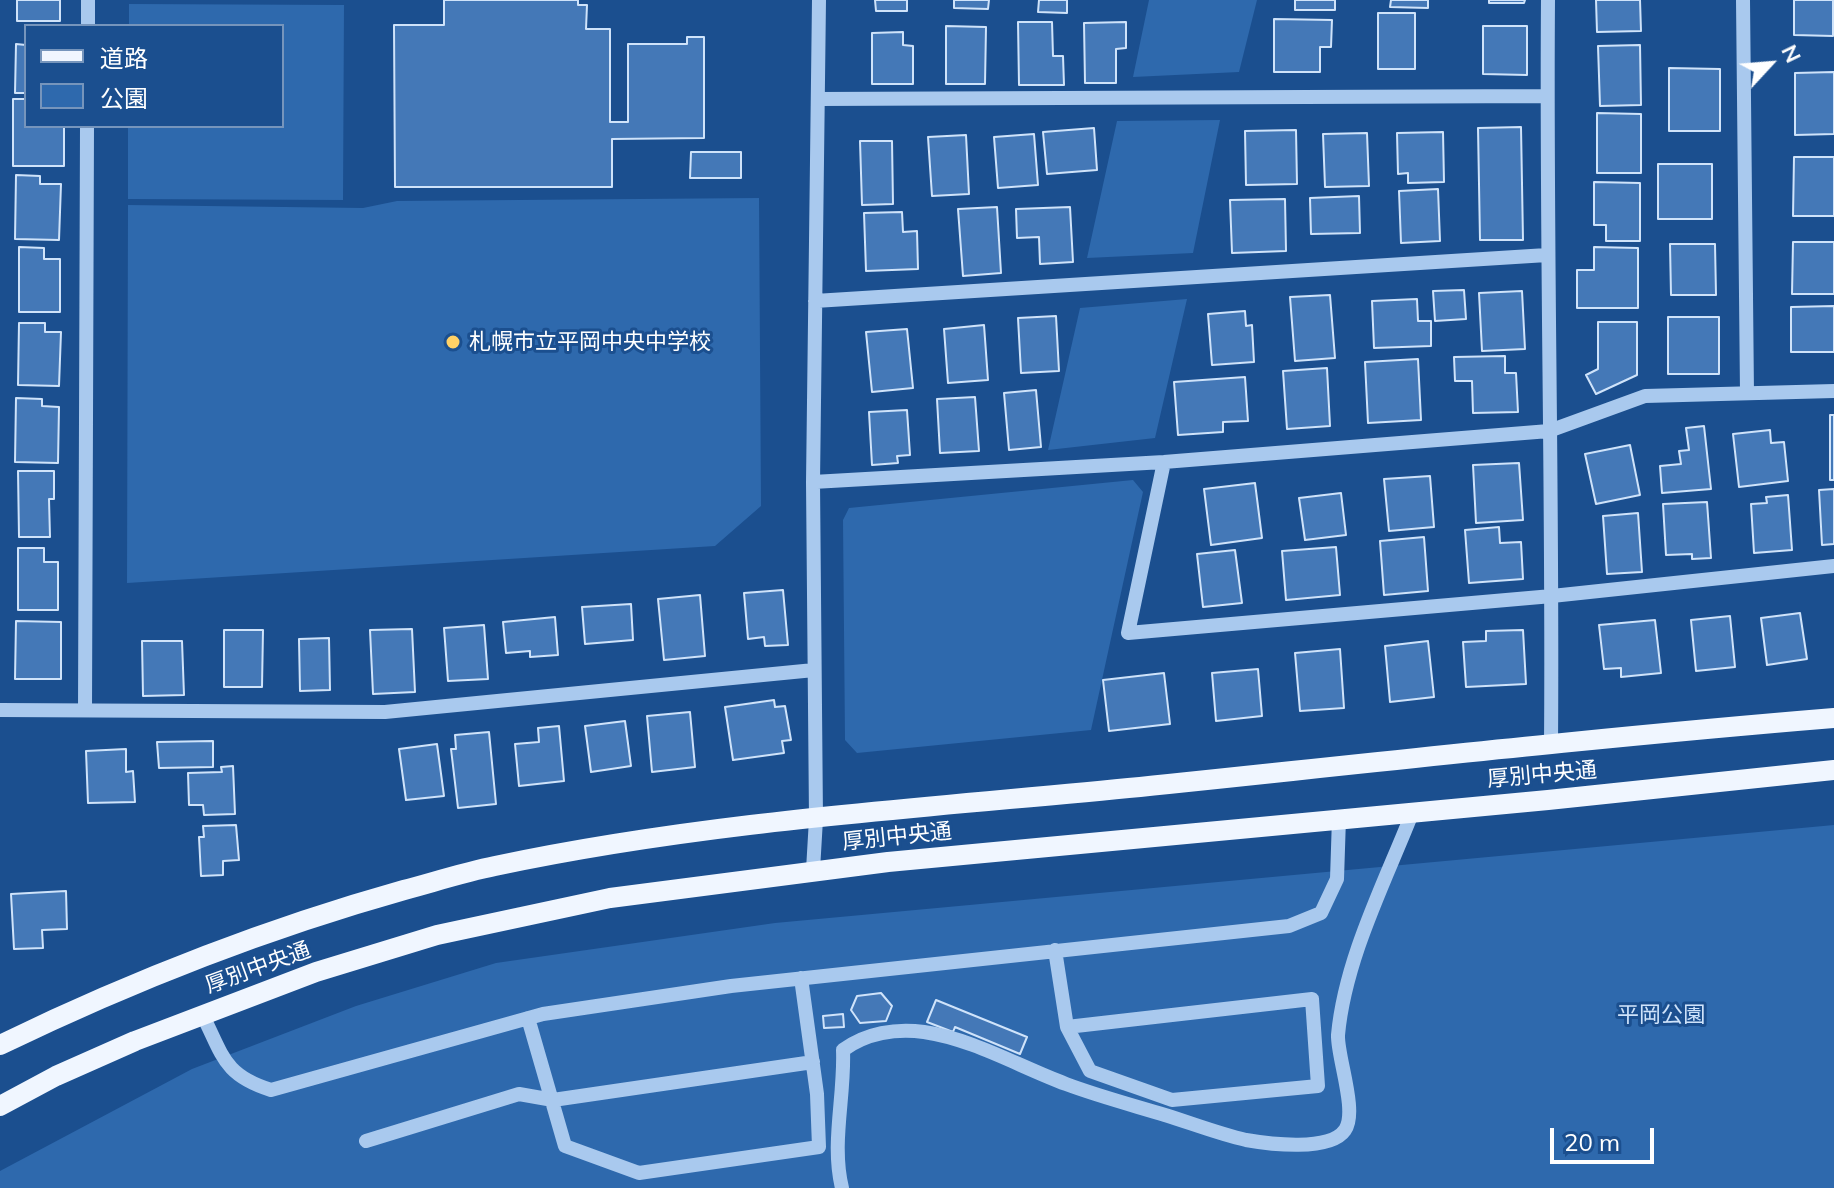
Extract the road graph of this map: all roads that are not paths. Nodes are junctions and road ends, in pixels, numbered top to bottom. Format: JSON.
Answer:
{"nodes":[{"id":1,"x":88,"y":0,"type":"edge"},
{"id":2,"x":819,"y":0,"type":"edge"},
{"id":3,"x":1548,"y":0,"type":"edge"},
{"id":4,"x":1743,"y":0,"type":"edge"},
{"id":5,"x":88,"y":24,"type":"edge"},
{"id":6,"x":1547,"y":96,"type":"junction"},
{"id":7,"x":818,"y":99,"type":"junction"},
{"id":8,"x":87,"y":128,"type":"edge"},
{"id":9,"x":1547,"y":255,"type":"junction"},
{"id":10,"x":815,"y":301,"type":"junction"},
{"id":11,"x":1834,"y":391,"type":"edge"},
{"id":12,"x":1747,"y":393,"type":"junction"},
{"id":13,"x":1549,"y":431,"type":"junction"},
{"id":14,"x":1164,"y":462,"type":"junction"},
{"id":15,"x":813,"y":482,"type":"junction"},
{"id":16,"x":1834,"y":566,"type":"edge"},
{"id":17,"x":1552,"y":596,"type":"junction"},
{"id":18,"x":814,"y":670,"type":"junction"},
{"id":19,"x":0,"y":710,"type":"edge"},
{"id":20,"x":85,"y":710,"type":"junction"},
{"id":21,"x":1834,"y":718,"type":"edge"},
{"id":22,"x":1551,"y":744,"type":"junction"},
{"id":23,"x":1834,"y":770,"type":"edge"},
{"id":24,"x":1413,"y":811,"type":"junction"},
{"id":25,"x":1339,"y":818,"type":"junction"},
{"id":26,"x":816,"y":819,"type":"junction"},
{"id":27,"x":813,"y":870,"type":"junction"},
{"id":28,"x":1055,"y":950,"type":"junction"},
{"id":29,"x":801,"y":978,"type":"junction"},
{"id":30,"x":202,"y":1014,"type":"junction"},
{"id":31,"x":528,"y":1018,"type":"junction"},
{"id":32,"x":1067,"y":1027,"type":"junction"},
{"id":33,"x":0,"y":1045,"type":"edge"},
{"id":34,"x":813,"y":1062,"type":"junction"},
{"id":35,"x":553,"y":1100,"type":"junction"},
{"id":36,"x":0,"y":1106,"type":"edge"},
{"id":37,"x":366,"y":1141,"type":"dead end"},
{"id":38,"x":842,"y":1188,"type":"edge"}],
"edges":[{"from":1,"to":5,"type":"street"},
{"from":2,"to":7,"type":"street"},
{"from":3,"to":6,"type":"street"},
{"from":4,"to":12,"type":"street"},
{"from":6,"to":7,"type":"street"},
{"from":6,"to":9,"type":"street"},
{"from":7,"to":10,"type":"street"},
{"from":8,"to":20,"type":"street"},
{"from":9,"to":10,"type":"street"},
{"from":9,"to":13,"type":"street"},
{"from":10,"to":15,"type":"street"},
{"from":11,"to":12,"type":"street"},
{"from":12,"to":13,"type":"street"},
{"from":13,"to":14,"type":"street"},
{"from":13,"to":17,"type":"street"},
{"from":14,"to":15,"type":"street"},
{"from":14,"to":17,"type":"street"},
{"from":15,"to":18,"type":"street"},
{"from":16,"to":17,"type":"street"},
{"from":17,"to":22,"type":"street"},
{"from":18,"to":20,"type":"street"},
{"from":18,"to":26,"type":"street"},
{"from":19,"to":20,"type":"street"},
{"from":21,"to":22,"type":"main road","name":"厚別中央通"},
{"from":22,"to":26,"type":"main road","name":"厚別中央通"},
{"from":23,"to":24,"type":"main road","name":"厚別中央通"},
{"from":24,"to":25,"type":"main road","name":"厚別中央通"},
{"from":24,"to":38,"type":"street"},
{"from":25,"to":27,"type":"main road","name":"厚別中央通"},
{"from":25,"to":28,"type":"street"},
{"from":26,"to":27,"type":"street"},
{"from":26,"to":33,"type":"main road","name":"厚別中央通"},
{"from":27,"to":30,"type":"main road","name":"厚別中央通"},
{"from":28,"to":29,"type":"street"},
{"from":28,"to":32,"type":"street"},
{"from":29,"to":31,"type":"street"},
{"from":29,"to":34,"type":"street"},
{"from":30,"to":31,"type":"street"},
{"from":30,"to":36,"type":"main road","name":"厚別中央通"},
{"from":31,"to":35,"type":"street"},
{"from":32,"to":32,"type":"street"},
{"from":34,"to":35,"type":"street"},
{"from":34,"to":35,"type":"street"},
{"from":35,"to":37,"type":"street"}]}
